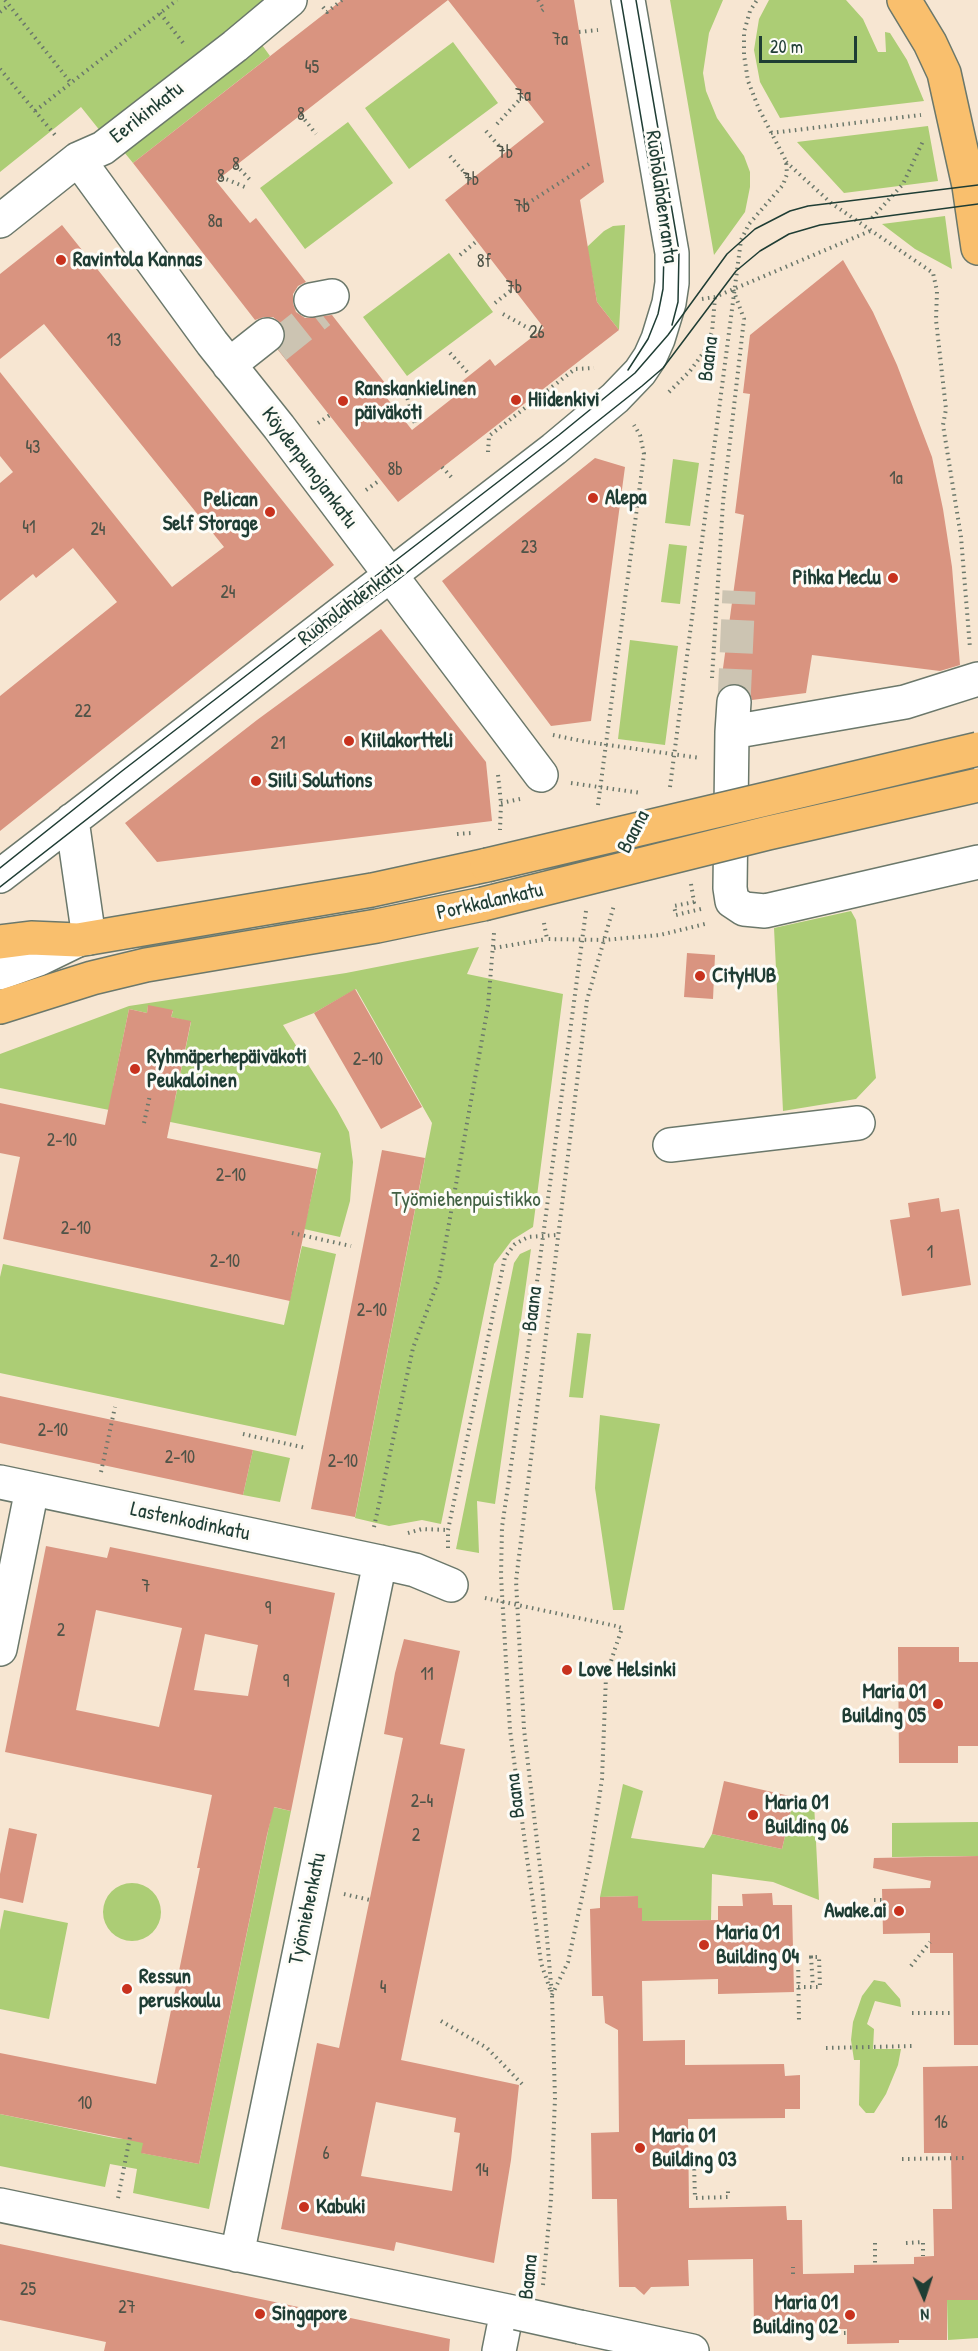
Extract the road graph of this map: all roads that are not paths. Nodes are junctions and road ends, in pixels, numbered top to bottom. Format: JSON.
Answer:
{"nodes":[{"id":1,"x":290,"y":0,"type":"edge"},
{"id":2,"x":628,"y":0,"type":"edge"},
{"id":3,"x":904,"y":0,"type":"edge"},
{"id":4,"x":78,"y":159,"type":"junction"},
{"id":5,"x":975,"y":195,"type":"edge"},
{"id":6,"x":0,"y":221,"type":"edge"},
{"id":7,"x":978,"y":248,"type":"edge"},
{"id":8,"x":272,"y":341,"type":"tunnel mouth"},
{"id":9,"x":235,"y":372,"type":"junction"},
{"id":10,"x":628,"y":386,"type":"joint"},
{"id":11,"x":390,"y":575,"type":"junction"},
{"id":12,"x":974,"y":666,"type":"edge"},
{"id":13,"x":978,"y":749,"type":"edge"},
{"id":14,"x":541,"y":775,"type":"road end"},
{"id":15,"x":978,"y":785,"type":"edge"},
{"id":16,"x":72,"y":820,"type":"junction"},
{"id":17,"x":978,"y":862,"type":"edge"},
{"id":18,"x":0,"y":876,"type":"edge"},
{"id":19,"x":84,"y":939,"type":"junction"},
{"id":20,"x":0,"y":942,"type":"edge"},
{"id":21,"x":0,"y":973,"type":"edge"},
{"id":22,"x":0,"y":1007,"type":"edge"},
{"id":23,"x":858,"y":1123,"type":"dead end"},
{"id":24,"x":670,"y":1145,"type":"dead end"},
{"id":25,"x":0,"y":1482,"type":"edge"},
{"id":26,"x":32,"y":1489,"type":"junction"},
{"id":27,"x":376,"y":1548,"type":"junction"},
{"id":28,"x":451,"y":1586,"type":"road end"},
{"id":29,"x":0,"y":1649,"type":"edge"},
{"id":30,"x":0,"y":2205,"type":"edge"},
{"id":31,"x":237,"y":2255,"type":"junction"},
{"id":32,"x":522,"y":2306,"type":"junction"},
{"id":33,"x":499,"y":2351,"type":"edge"},
{"id":34,"x":692,"y":2351,"type":"edge"}],
"edges":[{"from":1,"to":4,"type":"street","name":"Eerikinkatu"},
{"from":2,"to":10,"type":"street","name":"Ruoholahdenranta"},
{"from":3,"to":5,"type":"main road"},
{"from":4,"to":6,"type":"street","name":"Eerikinkatu"},
{"from":4,"to":9,"type":"street","name":"Köydenpunojankatu"},
{"from":5,"to":7,"type":"main road"},
{"from":8,"to":9,"type":"street"},
{"from":9,"to":11,"type":"street","name":"Köydenpunojankatu"},
{"from":10,"to":11,"type":"street","name":"Ruoholahdenkatu"},
{"from":11,"to":14,"type":"street","name":"Köydenpunojankatu"},
{"from":11,"to":16,"type":"street","name":"Ruoholahdenkatu"},
{"from":12,"to":17,"type":"street"},
{"from":13,"to":19,"type":"main road","name":"Porkkalankatu","bridge":true},
{"from":15,"to":22,"type":"main road","name":"Porkkalankatu","bridge":true},
{"from":16,"to":18,"type":"street","name":"Ruoholahdenkatu"},
{"from":16,"to":19,"type":"street"},
{"from":19,"to":20,"type":"main road"},
{"from":19,"to":21,"type":"street"},
{"from":23,"to":24,"type":"street"},
{"from":25,"to":26,"type":"street","name":"Lastenkodinkatu"},
{"from":26,"to":27,"type":"street","name":"Lastenkodinkatu"},
{"from":26,"to":29,"type":"street"},
{"from":27,"to":28,"type":"street","name":"Lastenkodinkatu"},
{"from":27,"to":31,"type":"street","name":"Työmiehenkatu"},
{"from":30,"to":31,"type":"street"},
{"from":31,"to":32,"type":"street"},
{"from":32,"to":33,"type":"street"},
{"from":32,"to":34,"type":"street","bridge":true}]}
